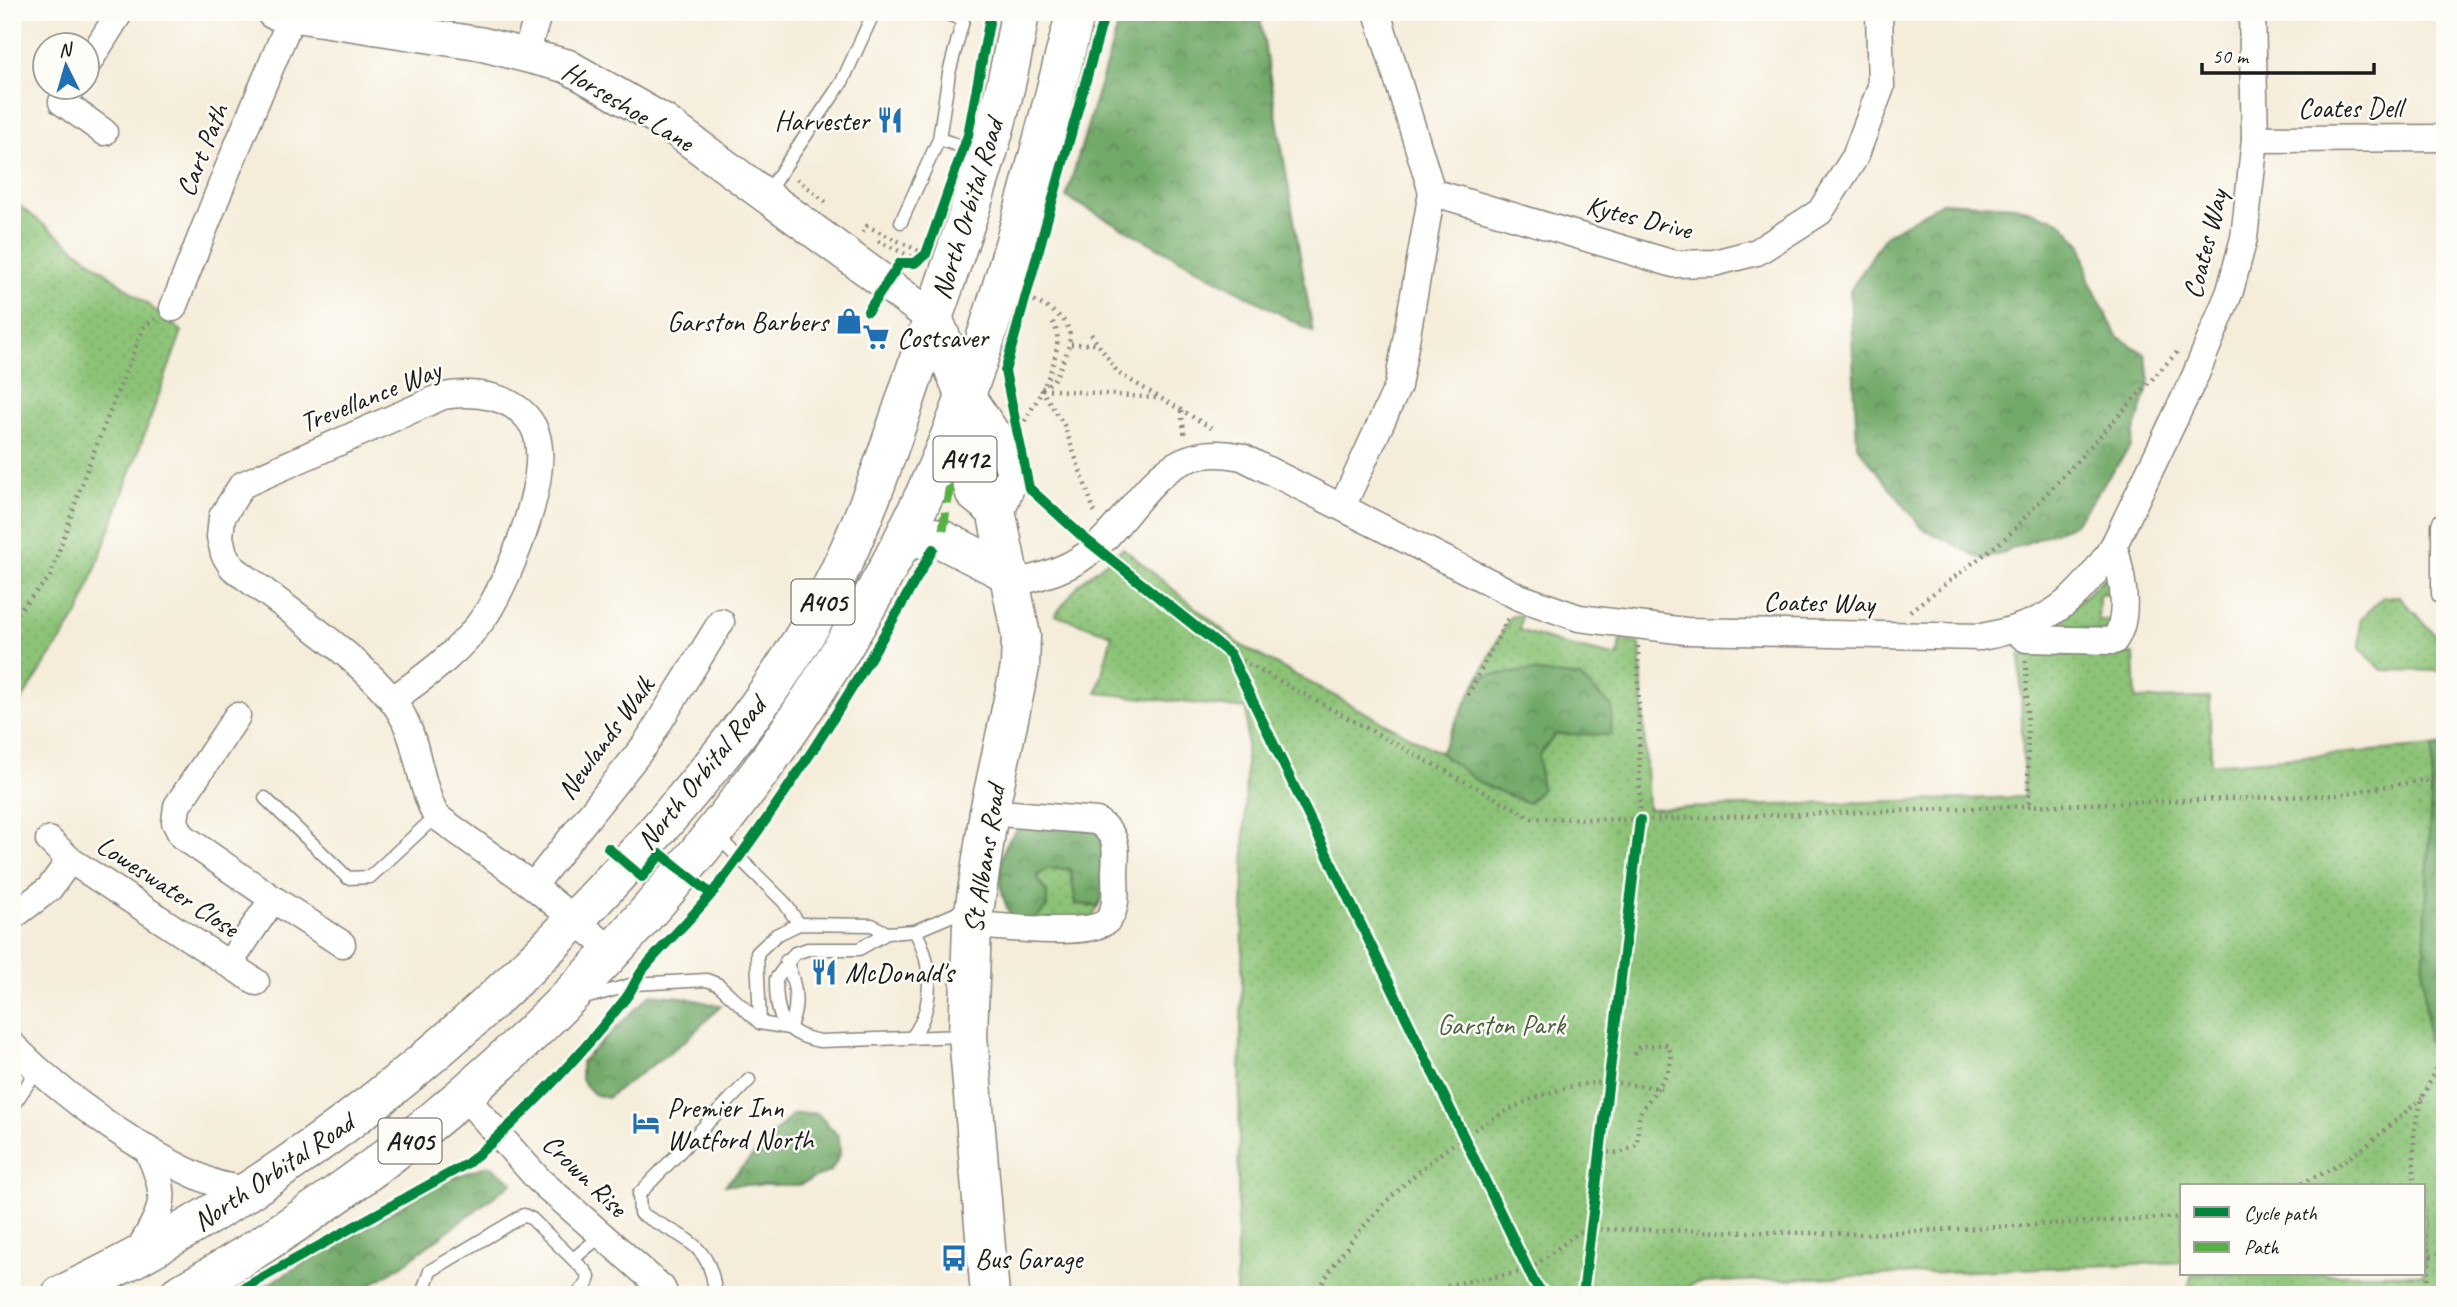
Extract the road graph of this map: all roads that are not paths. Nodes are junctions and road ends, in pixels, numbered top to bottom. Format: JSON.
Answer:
{"nodes":[{"id":1,"x":120,"y":12,"type":"edge"},
{"id":2,"x":539,"y":12,"type":"edge"},
{"id":3,"x":874,"y":12,"type":"edge"},
{"id":4,"x":942,"y":12,"type":"edge"},
{"id":5,"x":1020,"y":12,"type":"edge"},
{"id":6,"x":1076,"y":12,"type":"edge"},
{"id":7,"x":1377,"y":12,"type":"edge"},
{"id":8,"x":1879,"y":12,"type":"edge"},
{"id":9,"x":2252,"y":12,"type":"edge"},
{"id":10,"x":283,"y":14,"type":"edge"},
{"id":11,"x":102,"y":41,"type":"edge"},
{"id":12,"x":526,"y":53,"type":"junction"},
{"id":13,"x":63,"y":102,"type":"edge"},
{"id":14,"x":104,"y":132,"type":"dead end"},
{"id":15,"x":2445,"y":138,"type":"edge"},
{"id":16,"x":939,"y":139,"type":"junction"},
{"id":17,"x":2255,"y":139,"type":"junction"},
{"id":18,"x":1040,"y":147,"type":"junction"},
{"id":19,"x":986,"y":154,"type":"junction"},
{"id":20,"x":779,"y":190,"type":"junction"},
{"id":21,"x":1432,"y":192,"type":"junction"},
{"id":22,"x":901,"y":222,"type":"dead end"},
{"id":23,"x":173,"y":308,"type":"road end"},
{"id":24,"x":933,"y":318,"type":"junction"},
{"id":25,"x":965,"y":396,"type":"junction"},
{"id":26,"x":871,"y":500,"type":"junction"},
{"id":27,"x":1342,"y":507,"type":"junction"},
{"id":28,"x":2445,"y":525,"type":"edge"},
{"id":29,"x":902,"y":543,"type":"junction"},
{"id":30,"x":2114,"y":545,"type":"junction"},
{"id":31,"x":1011,"y":579,"type":"junction"},
{"id":32,"x":2445,"y":593,"type":"edge"},
{"id":33,"x":721,"y":622,"type":"dead end"},
{"id":34,"x":2021,"y":635,"type":"junction"},
{"id":35,"x":393,"y":699,"type":"junction"},
{"id":36,"x":237,"y":716,"type":"dead end"},
{"id":37,"x":265,"y":798,"type":"dead end"},
{"id":38,"x":989,"y":812,"type":"junction"},
{"id":39,"x":436,"y":816,"type":"junction"},
{"id":40,"x":715,"y":833,"type":"junction"},
{"id":41,"x":49,"y":840,"type":"dead end"},
{"id":42,"x":70,"y":859,"type":"junction"},
{"id":43,"x":533,"y":886,"type":"junction"},
{"id":44,"x":273,"y":899,"type":"junction"},
{"id":45,"x":973,"y":912,"type":"junction"},
{"id":46,"x":12,"y":917,"type":"edge"},
{"id":47,"x":573,"y":921,"type":"junction"},
{"id":48,"x":799,"y":924,"type":"junction"},
{"id":49,"x":915,"y":931,"type":"junction"},
{"id":50,"x":887,"y":933,"type":"junction"},
{"id":51,"x":342,"y":944,"type":"dead end"},
{"id":52,"x":614,"y":952,"type":"junction"},
{"id":53,"x":786,"y":961,"type":"junction"},
{"id":54,"x":229,"y":964,"type":"junction"},
{"id":55,"x":256,"y":982,"type":"dead end"},
{"id":56,"x":567,"y":1002,"type":"junction"},
{"id":57,"x":760,"y":1023,"type":"junction"},
{"id":58,"x":789,"y":1028,"type":"junction"},
{"id":59,"x":968,"y":1036,"type":"junction"},
{"id":60,"x":912,"y":1037,"type":"junction"},
{"id":61,"x":12,"y":1045,"type":"edge"},
{"id":62,"x":38,"y":1069,"type":"junction"},
{"id":63,"x":749,"y":1080,"type":"dead end"},
{"id":64,"x":465,"y":1097,"type":"junction"},
{"id":65,"x":12,"y":1107,"type":"edge"},
{"id":66,"x":147,"y":1149,"type":"junction"},
{"id":67,"x":251,"y":1191,"type":"junction"},
{"id":68,"x":602,"y":1235,"type":"junction"},
{"id":69,"x":573,"y":1259,"type":"junction"},
{"id":70,"x":132,"y":1261,"type":"junction"},
{"id":71,"x":61,"y":1295,"type":"edge"},
{"id":72,"x":178,"y":1295,"type":"edge"},
{"id":73,"x":428,"y":1295,"type":"edge"},
{"id":74,"x":577,"y":1295,"type":"edge"},
{"id":75,"x":664,"y":1295,"type":"edge"},
{"id":76,"x":715,"y":1295,"type":"edge"},
{"id":77,"x":990,"y":1295,"type":"edge"}],
"edges":[{"from":1,"to":11,"type":"street"},
{"from":2,"to":12,"type":"street"},
{"from":3,"to":20,"type":"lane"},
{"from":4,"to":16,"type":"lane"},
{"from":5,"to":19,"type":"main road","name":"North Orbital Road","number":"A405"},
{"from":6,"to":18,"type":"main road","name":"North Orbital Road","number":"A405"},
{"from":7,"to":21,"type":"street"},
{"from":8,"to":21,"type":"street","name":"Kytes Drive"},
{"from":9,"to":17,"type":"street","name":"Coates Way"},
{"from":10,"to":12,"type":"street","name":"Horseshoe Lane"},
{"from":10,"to":23,"type":"street","name":"Cart Path"},
{"from":12,"to":20,"type":"street","name":"Horseshoe Lane"},
{"from":13,"to":14,"type":"street"},
{"from":15,"to":17,"type":"street","name":"Coates Dell"},
{"from":16,"to":19,"type":"lane"},
{"from":16,"to":22,"type":"lane"},
{"from":17,"to":30,"type":"street","name":"Coates Way"},
{"from":18,"to":24,"type":"main road"},
{"from":18,"to":25,"type":"main road","name":"North Orbital Road","number":"A405"},
{"from":19,"to":24,"type":"main road","name":"North Orbital Road","number":"A405"},
{"from":20,"to":24,"type":"street","name":"Horseshoe Lane"},
{"from":21,"to":27,"type":"street"},
{"from":24,"to":25,"type":"main road","name":"St Albans Road","number":"A412"},
{"from":24,"to":26,"type":"main road","name":"North Orbital Road","number":"A405"},
{"from":25,"to":26,"type":"main road"},
{"from":25,"to":29,"type":"main road","name":"North Orbital Road","number":"A405"},
{"from":25,"to":31,"type":"main road","name":"St Albans Road","number":"A412"},
{"from":26,"to":47,"type":"main road","name":"North Orbital Road","number":"A405"},
{"from":27,"to":31,"type":"street","name":"Coates Way"},
{"from":27,"to":34,"type":"street","name":"Coates Way"},
{"from":28,"to":32,"type":"street"},
{"from":29,"to":31,"type":"main road"},
{"from":29,"to":40,"type":"main road","name":"North Orbital Road","number":"A405"},
{"from":30,"to":34,"type":"street","name":"Coates Way"},
{"from":30,"to":34,"type":"street"},
{"from":31,"to":38,"type":"main road","name":"St Albans Road","number":"A412"},
{"from":33,"to":43,"type":"street","name":"Newlands Walk"},
{"from":35,"to":35,"type":"street","name":"Trevellance Way"},
{"from":35,"to":39,"type":"street","name":"Trevellance Way"},
{"from":36,"to":44,"type":"street"},
{"from":37,"to":39,"type":"lane"},
{"from":38,"to":45,"type":"main road","name":"St Albans Road","number":"A412"},
{"from":38,"to":45,"type":"street"},
{"from":39,"to":43,"type":"street"},
{"from":40,"to":48,"type":"lane"},
{"from":40,"to":52,"type":"main road","name":"North Orbital Road","number":"A405"},
{"from":41,"to":42,"type":"street","name":"Loweswater Close"},
{"from":42,"to":46,"type":"street"},
{"from":42,"to":54,"type":"street","name":"Loweswater Close"},
{"from":43,"to":47,"type":"street"},
{"from":44,"to":51,"type":"street"},
{"from":44,"to":54,"type":"street"},
{"from":45,"to":49,"type":"lane"},
{"from":45,"to":59,"type":"main road","name":"St Albans Road","number":"A412"},
{"from":47,"to":52,"type":"street"},
{"from":47,"to":67,"type":"main road","name":"North Orbital Road","number":"A405"},
{"from":48,"to":50,"type":"lane"},
{"from":48,"to":57,"type":"lane"},
{"from":49,"to":50,"type":"lane"},
{"from":49,"to":60,"type":"lane"},
{"from":50,"to":53,"type":"lane"},
{"from":52,"to":56,"type":"main road","name":"North Orbital Road","number":"A405"},
{"from":53,"to":58,"type":"lane"},
{"from":53,"to":58,"type":"lane"},
{"from":54,"to":55,"type":"street","name":"Loweswater Close"},
{"from":56,"to":57,"type":"lane"},
{"from":56,"to":64,"type":"main road","name":"North Orbital Road","number":"A405"},
{"from":57,"to":58,"type":"lane"},
{"from":58,"to":60,"type":"lane"},
{"from":59,"to":60,"type":"lane"},
{"from":59,"to":77,"type":"main road","name":"St Albans Road","number":"A412"},
{"from":61,"to":62,"type":"street"},
{"from":62,"to":65,"type":"lane"},
{"from":62,"to":66,"type":"street"},
{"from":63,"to":76,"type":"lane"},
{"from":64,"to":68,"type":"street","name":"Crown Rise"},
{"from":64,"to":72,"type":"main road","name":"North Orbital Road","number":"A405"},
{"from":66,"to":67,"type":"street"},
{"from":66,"to":70,"type":"street"},
{"from":67,"to":70,"type":"main road","name":"North Orbital Road","number":"A405"},
{"from":68,"to":69,"type":"lane"},
{"from":68,"to":75,"type":"street","name":"Crown Rise"},
{"from":69,"to":73,"type":"lane"},
{"from":69,"to":74,"type":"lane"},
{"from":70,"to":71,"type":"main road","name":"North Orbital Road","number":"A405"}]}
